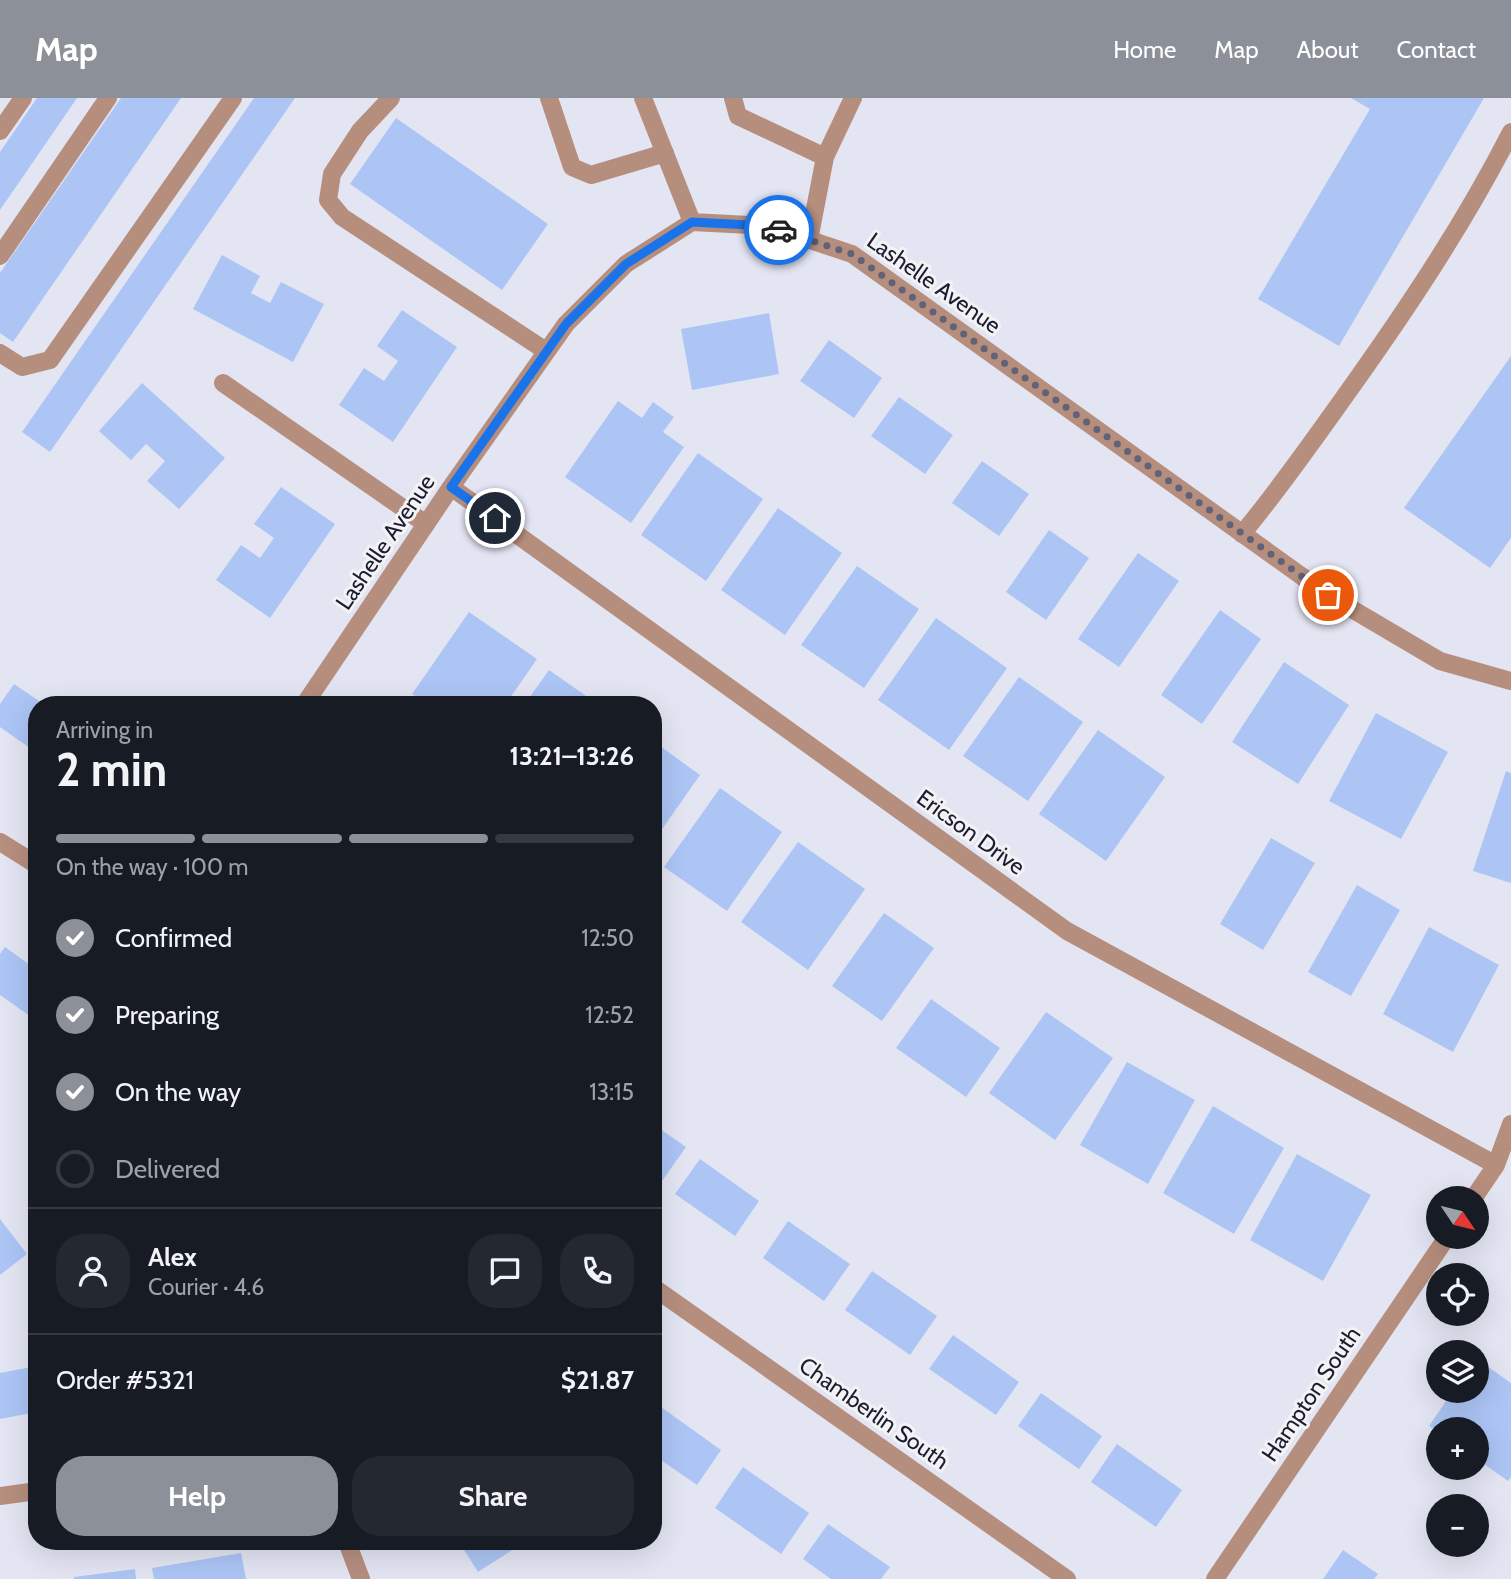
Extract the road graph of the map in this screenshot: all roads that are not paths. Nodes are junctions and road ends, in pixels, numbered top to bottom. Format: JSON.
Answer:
{"nodes":[{"id":1,"x":23,"y":98,"type":"edge"},
{"id":2,"x":108,"y":98,"type":"edge"},
{"id":3,"x":233,"y":98,"type":"edge"},
{"id":4,"x":391,"y":98,"type":"edge"},
{"id":5,"x":549,"y":98,"type":"edge"},
{"id":6,"x":643,"y":98,"type":"edge"},
{"id":7,"x":733,"y":98,"type":"edge"},
{"id":8,"x":853,"y":98,"type":"edge"},
{"id":9,"x":0,"y":131,"type":"edge"},
{"id":10,"x":1511,"y":132,"type":"edge"},
{"id":11,"x":665,"y":153,"type":"junction"},
{"id":12,"x":825,"y":158,"type":"junction"},
{"id":13,"x":692,"y":222,"type":"junction"},
{"id":14,"x":809,"y":240,"type":"junction"},
{"id":15,"x":0,"y":256,"type":"edge"},
{"id":16,"x":547,"y":351,"type":"junction"},
{"id":17,"x":0,"y":352,"type":"edge"},
{"id":18,"x":223,"y":383,"type":"dead end"},
{"id":19,"x":451,"y":487,"type":"junction"},
{"id":20,"x":426,"y":524,"type":"junction"},
{"id":21,"x":1242,"y":534,"type":"junction"},
{"id":22,"x":1511,"y":681,"type":"edge"},
{"id":23,"x":310,"y":696,"type":"edge"},
{"id":24,"x":0,"y":842,"type":"edge"},
{"id":25,"x":28,"y":860,"type":"edge"},
{"id":26,"x":1511,"y":1124,"type":"edge"},
{"id":27,"x":1496,"y":1165,"type":"junction"},
{"id":28,"x":1482,"y":1186,"type":"edge"},
{"id":29,"x":1438,"y":1250,"type":"edge"},
{"id":30,"x":662,"y":1293,"type":"edge"},
{"id":31,"x":28,"y":1492,"type":"edge"},
{"id":32,"x":0,"y":1496,"type":"edge"},
{"id":33,"x":350,"y":1550,"type":"edge"},
{"id":34,"x":361,"y":1579,"type":"edge"},
{"id":35,"x":1067,"y":1579,"type":"edge"},
{"id":36,"x":1215,"y":1579,"type":"edge"}],
"edges":[{"from":1,"to":9,"type":"street"},
{"from":2,"to":15,"type":"street"},
{"from":3,"to":17,"type":"street"},
{"from":4,"to":16,"type":"street"},
{"from":5,"to":11,"type":"street"},
{"from":6,"to":11,"type":"street"},
{"from":7,"to":12,"type":"street"},
{"from":8,"to":12,"type":"street"},
{"from":10,"to":21,"type":"street"},
{"from":11,"to":13,"type":"street"},
{"from":12,"to":14,"type":"street"},
{"from":13,"to":14,"type":"street","name":"Lashelle Avenue"},
{"from":13,"to":16,"type":"street","name":"Lashelle Avenue"},
{"from":14,"to":21,"type":"street","name":"Lashelle Avenue"},
{"from":16,"to":19,"type":"street","name":"Lashelle Avenue"},
{"from":18,"to":20,"type":"street"},
{"from":19,"to":20,"type":"street","name":"Lashelle Avenue"},
{"from":19,"to":27,"type":"street","name":"Ericson Drive"},
{"from":20,"to":23,"type":"street","name":"Lashelle Avenue"},
{"from":21,"to":22,"type":"street","name":"Lashelle Avenue"},
{"from":24,"to":25,"type":"street"},
{"from":26,"to":27,"type":"street"},
{"from":27,"to":28,"type":"street"},
{"from":29,"to":36,"type":"street","name":"Hampton South"},
{"from":30,"to":35,"type":"street","name":"Chamberlin South"},
{"from":31,"to":32,"type":"street"},
{"from":33,"to":34,"type":"street"}]}
